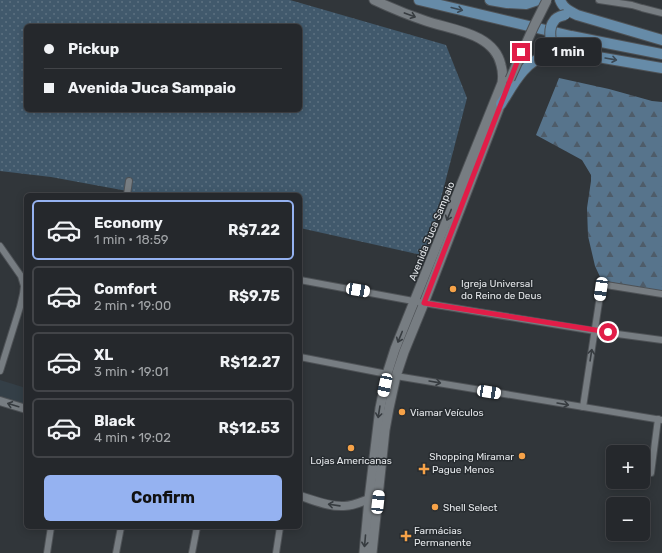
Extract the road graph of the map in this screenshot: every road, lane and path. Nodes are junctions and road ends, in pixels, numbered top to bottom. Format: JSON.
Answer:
{"nodes":[{"id":1,"x":374,"y":0,"type":"edge"},
{"id":2,"x":419,"y":0,"type":"edge"},
{"id":3,"x":490,"y":0,"type":"edge"},
{"id":4,"x":538,"y":0,"type":"edge"},
{"id":5,"x":547,"y":0,"type":"edge"},
{"id":6,"x":560,"y":0,"type":"edge"},
{"id":7,"x":599,"y":0,"type":"edge"},
{"id":8,"x":634,"y":2,"type":"edge"},
{"id":9,"x":662,"y":13,"type":"edge"},
{"id":10,"x":577,"y":15,"type":"junction"},
{"id":11,"x":662,"y":40,"type":"edge"},
{"id":12,"x":564,"y":51,"type":"junction"},
{"id":13,"x":662,"y":54,"type":"edge"},
{"id":14,"x":662,"y":68,"type":"edge"},
{"id":15,"x":501,"y":104,"type":"junction"},
{"id":16,"x":129,"y":181,"type":"dead end"},
{"id":17,"x":127,"y":193,"type":"edge"},
{"id":18,"x":0,"y":246,"type":"edge"},
{"id":19,"x":302,"y":280,"type":"edge"},
{"id":20,"x":662,"y":294,"type":"edge"},
{"id":21,"x":415,"y":301,"type":"junction"},
{"id":22,"x":424,"y":303,"type":"junction"},
{"id":23,"x":23,"y":308,"type":"edge"},
{"id":24,"x":595,"y":331,"type":"junction"},
{"id":25,"x":662,"y":340,"type":"edge"},
{"id":26,"x":302,"y":358,"type":"edge"},
{"id":27,"x":0,"y":371,"type":"edge"},
{"id":28,"x":392,"y":375,"type":"junction"},
{"id":29,"x":0,"y":401,"type":"edge"},
{"id":30,"x":583,"y":407,"type":"junction"},
{"id":31,"x":24,"y":408,"type":"edge"},
{"id":32,"x":660,"y":420,"type":"edge"},
{"id":33,"x":651,"y":473,"type":"dead end"},
{"id":34,"x":302,"y":497,"type":"edge"},
{"id":35,"x":369,"y":499,"type":"junction"},
{"id":36,"x":51,"y":529,"type":"edge"},
{"id":37,"x":121,"y":529,"type":"edge"},
{"id":38,"x":197,"y":529,"type":"edge"},
{"id":39,"x":280,"y":529,"type":"edge"},
{"id":40,"x":47,"y":553,"type":"edge"},
{"id":41,"x":116,"y":553,"type":"edge"},
{"id":42,"x":192,"y":553,"type":"edge"},
{"id":43,"x":276,"y":553,"type":"edge"},
{"id":44,"x":364,"y":553,"type":"edge"},
{"id":45,"x":372,"y":553,"type":"edge"}],
"edges":[{"from":1,"to":21,"type":"main road","name":"Avenida Juca Sampaio","one_way":true},
{"from":2,"to":13,"type":"main road","one_way":true},
{"from":3,"to":4,"type":"main road"},
{"from":5,"to":15,"type":"main road","name":"Avenida Juca Sampaio","bridge":true},
{"from":6,"to":10,"type":"main road"},
{"from":7,"to":8,"type":"street"},
{"from":8,"to":9,"type":"street"},
{"from":10,"to":11,"type":"main road"},
{"from":10,"to":12,"type":"main road","bridge":true},
{"from":12,"to":14,"type":"main road","one_way":true},
{"from":12,"to":15,"type":"main road"},
{"from":15,"to":22,"type":"main road","name":"Avenida Juca Sampaio"},
{"from":16,"to":17,"type":"street"},
{"from":18,"to":23,"type":"street"},
{"from":19,"to":21,"type":"street"},
{"from":20,"to":24,"type":"street"},
{"from":21,"to":22,"type":"street"},
{"from":21,"to":28,"type":"main road","name":"Avenida Juca Sampaio","one_way":true},
{"from":22,"to":24,"type":"street"},
{"from":22,"to":28,"type":"main road","name":"Avenida Juca Sampaio"},
{"from":23,"to":27,"type":"street"},
{"from":24,"to":25,"type":"street"},
{"from":30,"to":24,"type":"street","one_way":true},
{"from":26,"to":28,"type":"street"},
{"from":28,"to":30,"type":"street","one_way":true},
{"from":28,"to":35,"type":"main road","name":"Avenida Juca Sampaio","one_way":true},
{"from":28,"to":45,"type":"main road","name":"Avenida Juca Sampaio"},
{"from":31,"to":29,"type":"street","one_way":true},
{"from":30,"to":32,"type":"street"},
{"from":32,"to":33,"type":"street"},
{"from":35,"to":34,"type":"street","one_way":true},
{"from":35,"to":44,"type":"main road","name":"Avenida Juca Sampaio","one_way":true},
{"from":36,"to":40,"type":"street"},
{"from":37,"to":41,"type":"street"},
{"from":38,"to":42,"type":"street"},
{"from":39,"to":43,"type":"street"}]}
